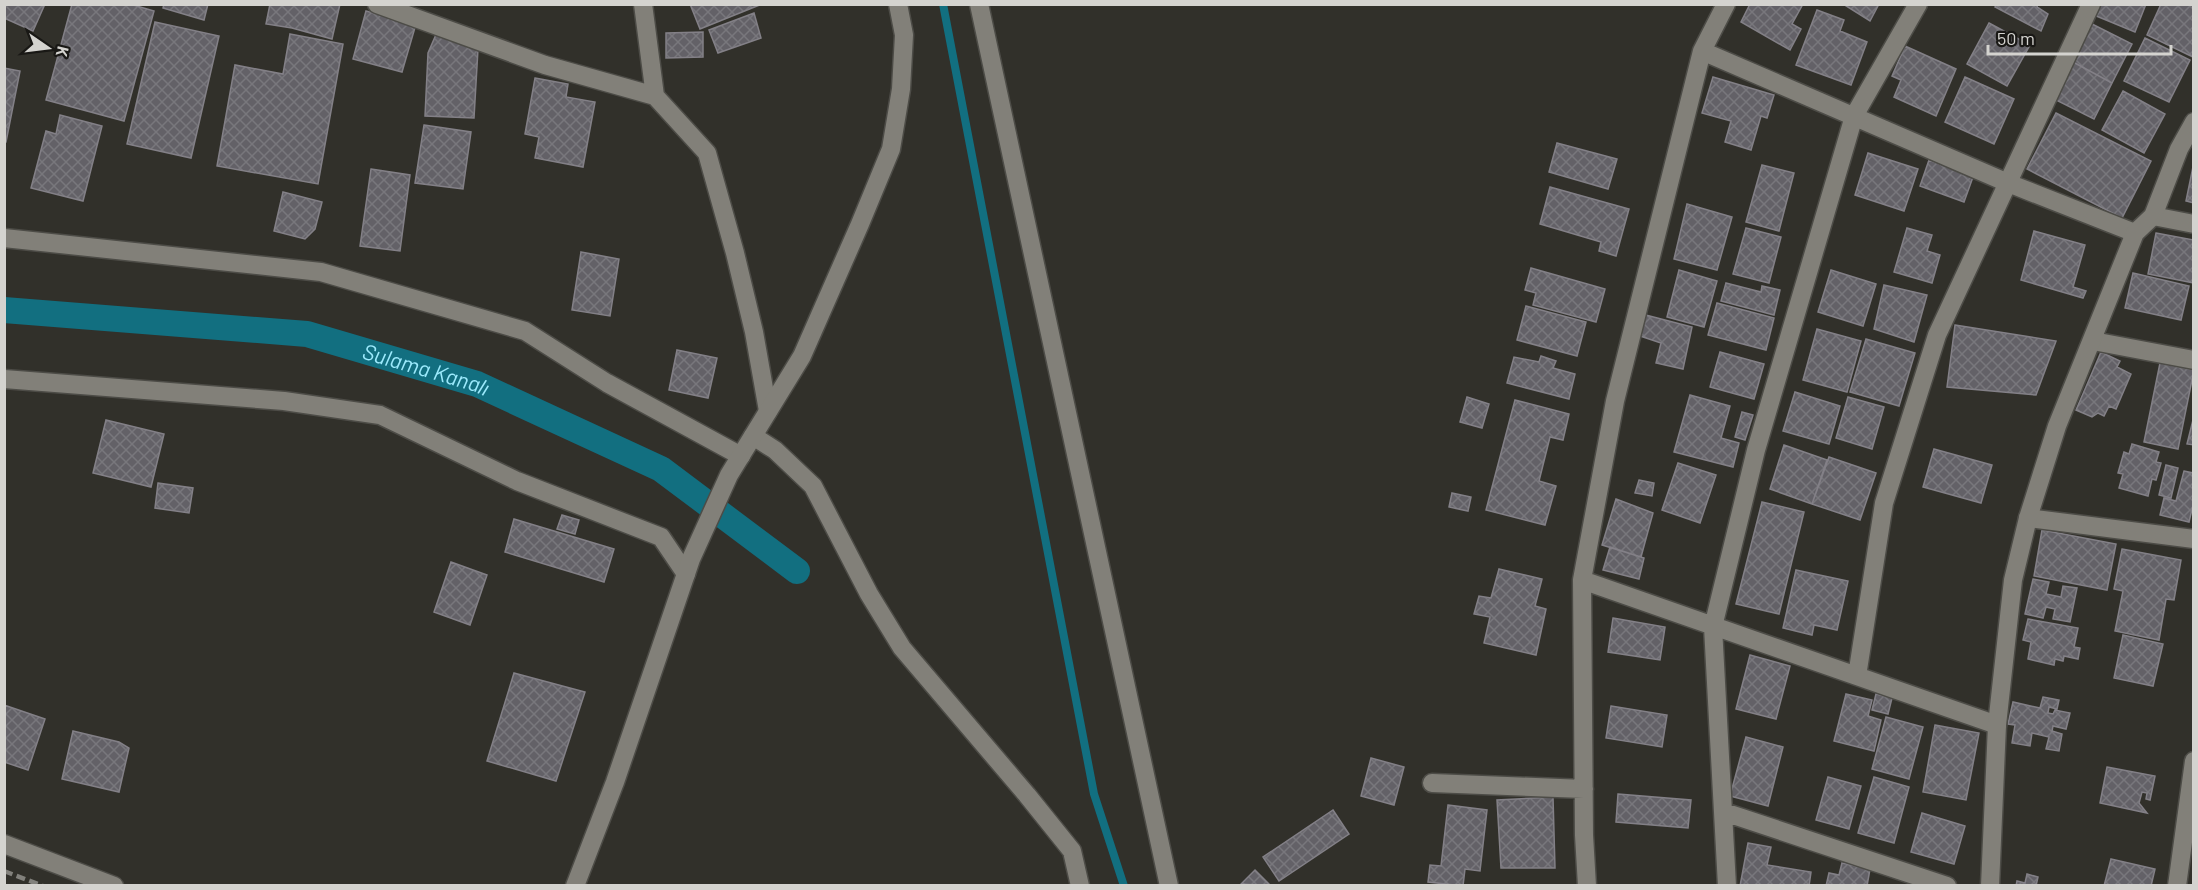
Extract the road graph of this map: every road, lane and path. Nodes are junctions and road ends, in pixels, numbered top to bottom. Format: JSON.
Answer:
{"nodes":[{"id":1,"x":377,"y":4,"type":"edge"},
{"id":2,"x":643,"y":4,"type":"edge"},
{"id":3,"x":898,"y":4,"type":"edge"},
{"id":4,"x":979,"y":4,"type":"edge"},
{"id":5,"x":1726,"y":4,"type":"edge"},
{"id":6,"x":1918,"y":4,"type":"edge"},
{"id":7,"x":2091,"y":4,"type":"edge"},
{"id":8,"x":1702,"y":51,"type":"junction"},
{"id":9,"x":655,"y":96,"type":"junction"},
{"id":10,"x":1854,"y":116,"type":"junction"},
{"id":11,"x":2193,"y":122,"type":"edge"},
{"id":12,"x":2008,"y":183,"type":"junction"},
{"id":13,"x":2152,"y":216,"type":"junction"},
{"id":14,"x":2193,"y":224,"type":"edge"},
{"id":15,"x":2134,"y":233,"type":"junction"},
{"id":16,"x":4,"y":238,"type":"edge"},
{"id":17,"x":2093,"y":341,"type":"junction"},
{"id":18,"x":2193,"y":360,"type":"edge"},
{"id":19,"x":4,"y":380,"type":"edge"},
{"id":20,"x":768,"y":411,"type":"junction"},
{"id":21,"x":753,"y":436,"type":"junction"},
{"id":22,"x":741,"y":456,"type":"junction"},
{"id":23,"x":2028,"y":518,"type":"junction"},
{"id":24,"x":2193,"y":539,"type":"edge"},
{"id":25,"x":688,"y":567,"type":"junction"},
{"id":26,"x":1582,"y":580,"type":"junction"},
{"id":27,"x":1713,"y":627,"type":"junction"},
{"id":28,"x":1857,"y":676,"type":"junction"},
{"id":29,"x":1997,"y":725,"type":"junction"},
{"id":30,"x":2193,"y":761,"type":"edge"},
{"id":31,"x":1432,"y":783,"type":"dead end"},
{"id":32,"x":1584,"y":789,"type":"junction"},
{"id":33,"x":1724,"y":812,"type":"junction"},
{"id":34,"x":4,"y":844,"type":"edge"},
{"id":35,"x":114,"y":885,"type":"edge"},
{"id":36,"x":574,"y":885,"type":"edge"},
{"id":37,"x":1080,"y":885,"type":"edge"},
{"id":38,"x":1169,"y":885,"type":"edge"},
{"id":39,"x":1587,"y":885,"type":"edge"},
{"id":40,"x":1727,"y":885,"type":"edge"},
{"id":41,"x":1947,"y":885,"type":"edge"},
{"id":42,"x":1990,"y":885,"type":"edge"},
{"id":43,"x":2177,"y":885,"type":"edge"}],
"edges":[{"from":1,"to":9,"type":"street"},
{"from":2,"to":9,"type":"street"},
{"from":3,"to":20,"type":"street"},
{"from":4,"to":38,"type":"street"},
{"from":5,"to":8,"type":"street"},
{"from":6,"to":10,"type":"street"},
{"from":7,"to":12,"type":"street"},
{"from":8,"to":10,"type":"street"},
{"from":8,"to":26,"type":"street"},
{"from":9,"to":20,"type":"street"},
{"from":10,"to":12,"type":"street"},
{"from":10,"to":27,"type":"street"},
{"from":11,"to":13,"type":"street"},
{"from":12,"to":15,"type":"street"},
{"from":12,"to":28,"type":"street"},
{"from":13,"to":14,"type":"street"},
{"from":13,"to":15,"type":"street"},
{"from":15,"to":17,"type":"street"},
{"from":16,"to":22,"type":"street"},
{"from":17,"to":18,"type":"street"},
{"from":17,"to":23,"type":"street"},
{"from":19,"to":25,"type":"street"},
{"from":20,"to":21,"type":"street"},
{"from":21,"to":22,"type":"street"},
{"from":21,"to":37,"type":"street"},
{"from":22,"to":25,"type":"street"},
{"from":23,"to":24,"type":"street"},
{"from":23,"to":29,"type":"street"},
{"from":25,"to":36,"type":"street"},
{"from":26,"to":27,"type":"street"},
{"from":26,"to":32,"type":"street"},
{"from":27,"to":28,"type":"street"},
{"from":27,"to":33,"type":"street"},
{"from":28,"to":29,"type":"street"},
{"from":29,"to":42,"type":"street"},
{"from":30,"to":43,"type":"street"},
{"from":31,"to":32,"type":"street"},
{"from":32,"to":39,"type":"street"},
{"from":33,"to":40,"type":"street"},
{"from":33,"to":41,"type":"street"},
{"from":34,"to":35,"type":"street"}]}
